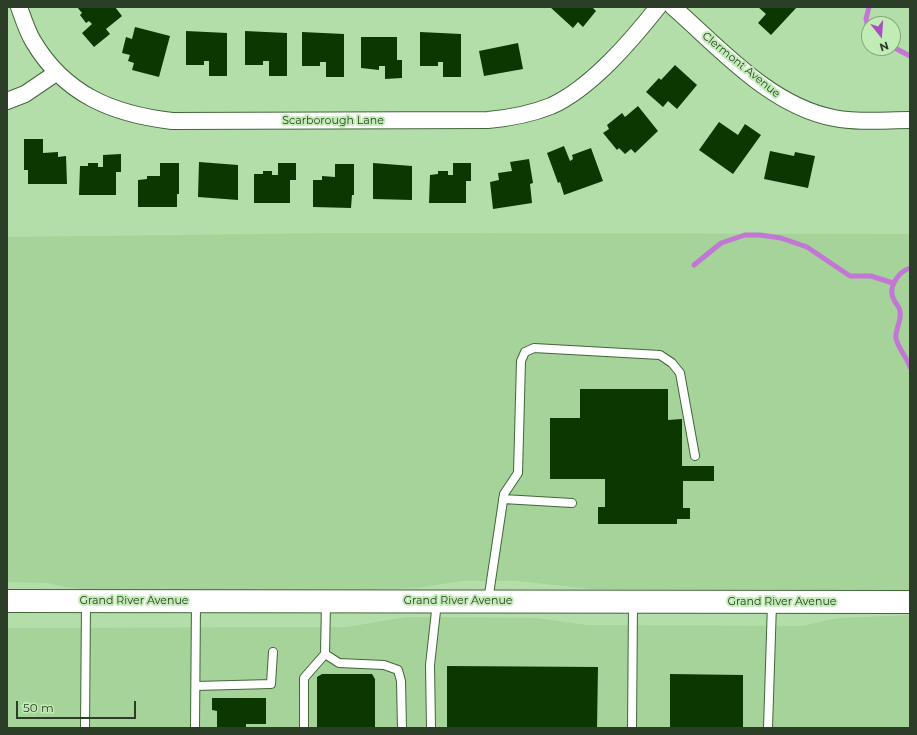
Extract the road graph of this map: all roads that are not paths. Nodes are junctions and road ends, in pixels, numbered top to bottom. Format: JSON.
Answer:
{"nodes":[{"id":1,"x":19,"y":7,"type":"edge"},
{"id":2,"x":658,"y":7,"type":"edge"},
{"id":3,"x":673,"y":7,"type":"edge"},
{"id":4,"x":56,"y":73,"type":"junction"},
{"id":5,"x":7,"y":101,"type":"edge"},
{"id":6,"x":910,"y":120,"type":"edge"},
{"id":7,"x":695,"y":456,"type":"dead end"},
{"id":8,"x":503,"y":499,"type":"junction"},
{"id":9,"x":572,"y":503,"type":"dead end"},
{"id":10,"x":7,"y":601,"type":"edge"},
{"id":11,"x":196,"y":601,"type":"junction"},
{"id":12,"x":326,"y":601,"type":"junction"},
{"id":13,"x":437,"y":601,"type":"junction"},
{"id":14,"x":86,"y":602,"type":"junction"},
{"id":15,"x":488,"y":602,"type":"junction"},
{"id":16,"x":633,"y":602,"type":"junction"},
{"id":17,"x":772,"y":602,"type":"junction"},
{"id":18,"x":910,"y":602,"type":"edge"},
{"id":19,"x":273,"y":652,"type":"dead end"},
{"id":20,"x":325,"y":654,"type":"junction"},
{"id":21,"x":196,"y":686,"type":"junction"},
{"id":22,"x":85,"y":728,"type":"edge"},
{"id":23,"x":195,"y":728,"type":"edge"},
{"id":24,"x":304,"y":728,"type":"edge"},
{"id":25,"x":402,"y":728,"type":"edge"},
{"id":26,"x":431,"y":728,"type":"edge"},
{"id":27,"x":632,"y":728,"type":"edge"},
{"id":28,"x":768,"y":728,"type":"edge"}],
"edges":[{"from":1,"to":4,"type":"street","name":"Scarborough Lane"},
{"from":2,"to":4,"type":"street","name":"Scarborough Lane"},
{"from":3,"to":6,"type":"street","name":"Clermont Avenue"},
{"from":4,"to":5,"type":"street"},
{"from":7,"to":8,"type":"lane"},
{"from":8,"to":9,"type":"lane"},
{"from":8,"to":15,"type":"lane"},
{"from":10,"to":14,"type":"main road","name":"Grand River Avenue"},
{"from":11,"to":12,"type":"main road","name":"Grand River Avenue"},
{"from":11,"to":14,"type":"main road","name":"Grand River Avenue"},
{"from":11,"to":21,"type":"lane"},
{"from":12,"to":13,"type":"main road","name":"Grand River Avenue"},
{"from":12,"to":20,"type":"lane"},
{"from":13,"to":15,"type":"main road","name":"Grand River Avenue"},
{"from":13,"to":26,"type":"lane"},
{"from":14,"to":22,"type":"lane"},
{"from":15,"to":16,"type":"main road","name":"Grand River Avenue"},
{"from":16,"to":17,"type":"main road","name":"Grand River Avenue"},
{"from":16,"to":27,"type":"lane"},
{"from":17,"to":18,"type":"main road","name":"Grand River Avenue"},
{"from":17,"to":28,"type":"lane"},
{"from":19,"to":21,"type":"lane"},
{"from":20,"to":24,"type":"lane"},
{"from":20,"to":25,"type":"lane"},
{"from":21,"to":23,"type":"lane"}]}
